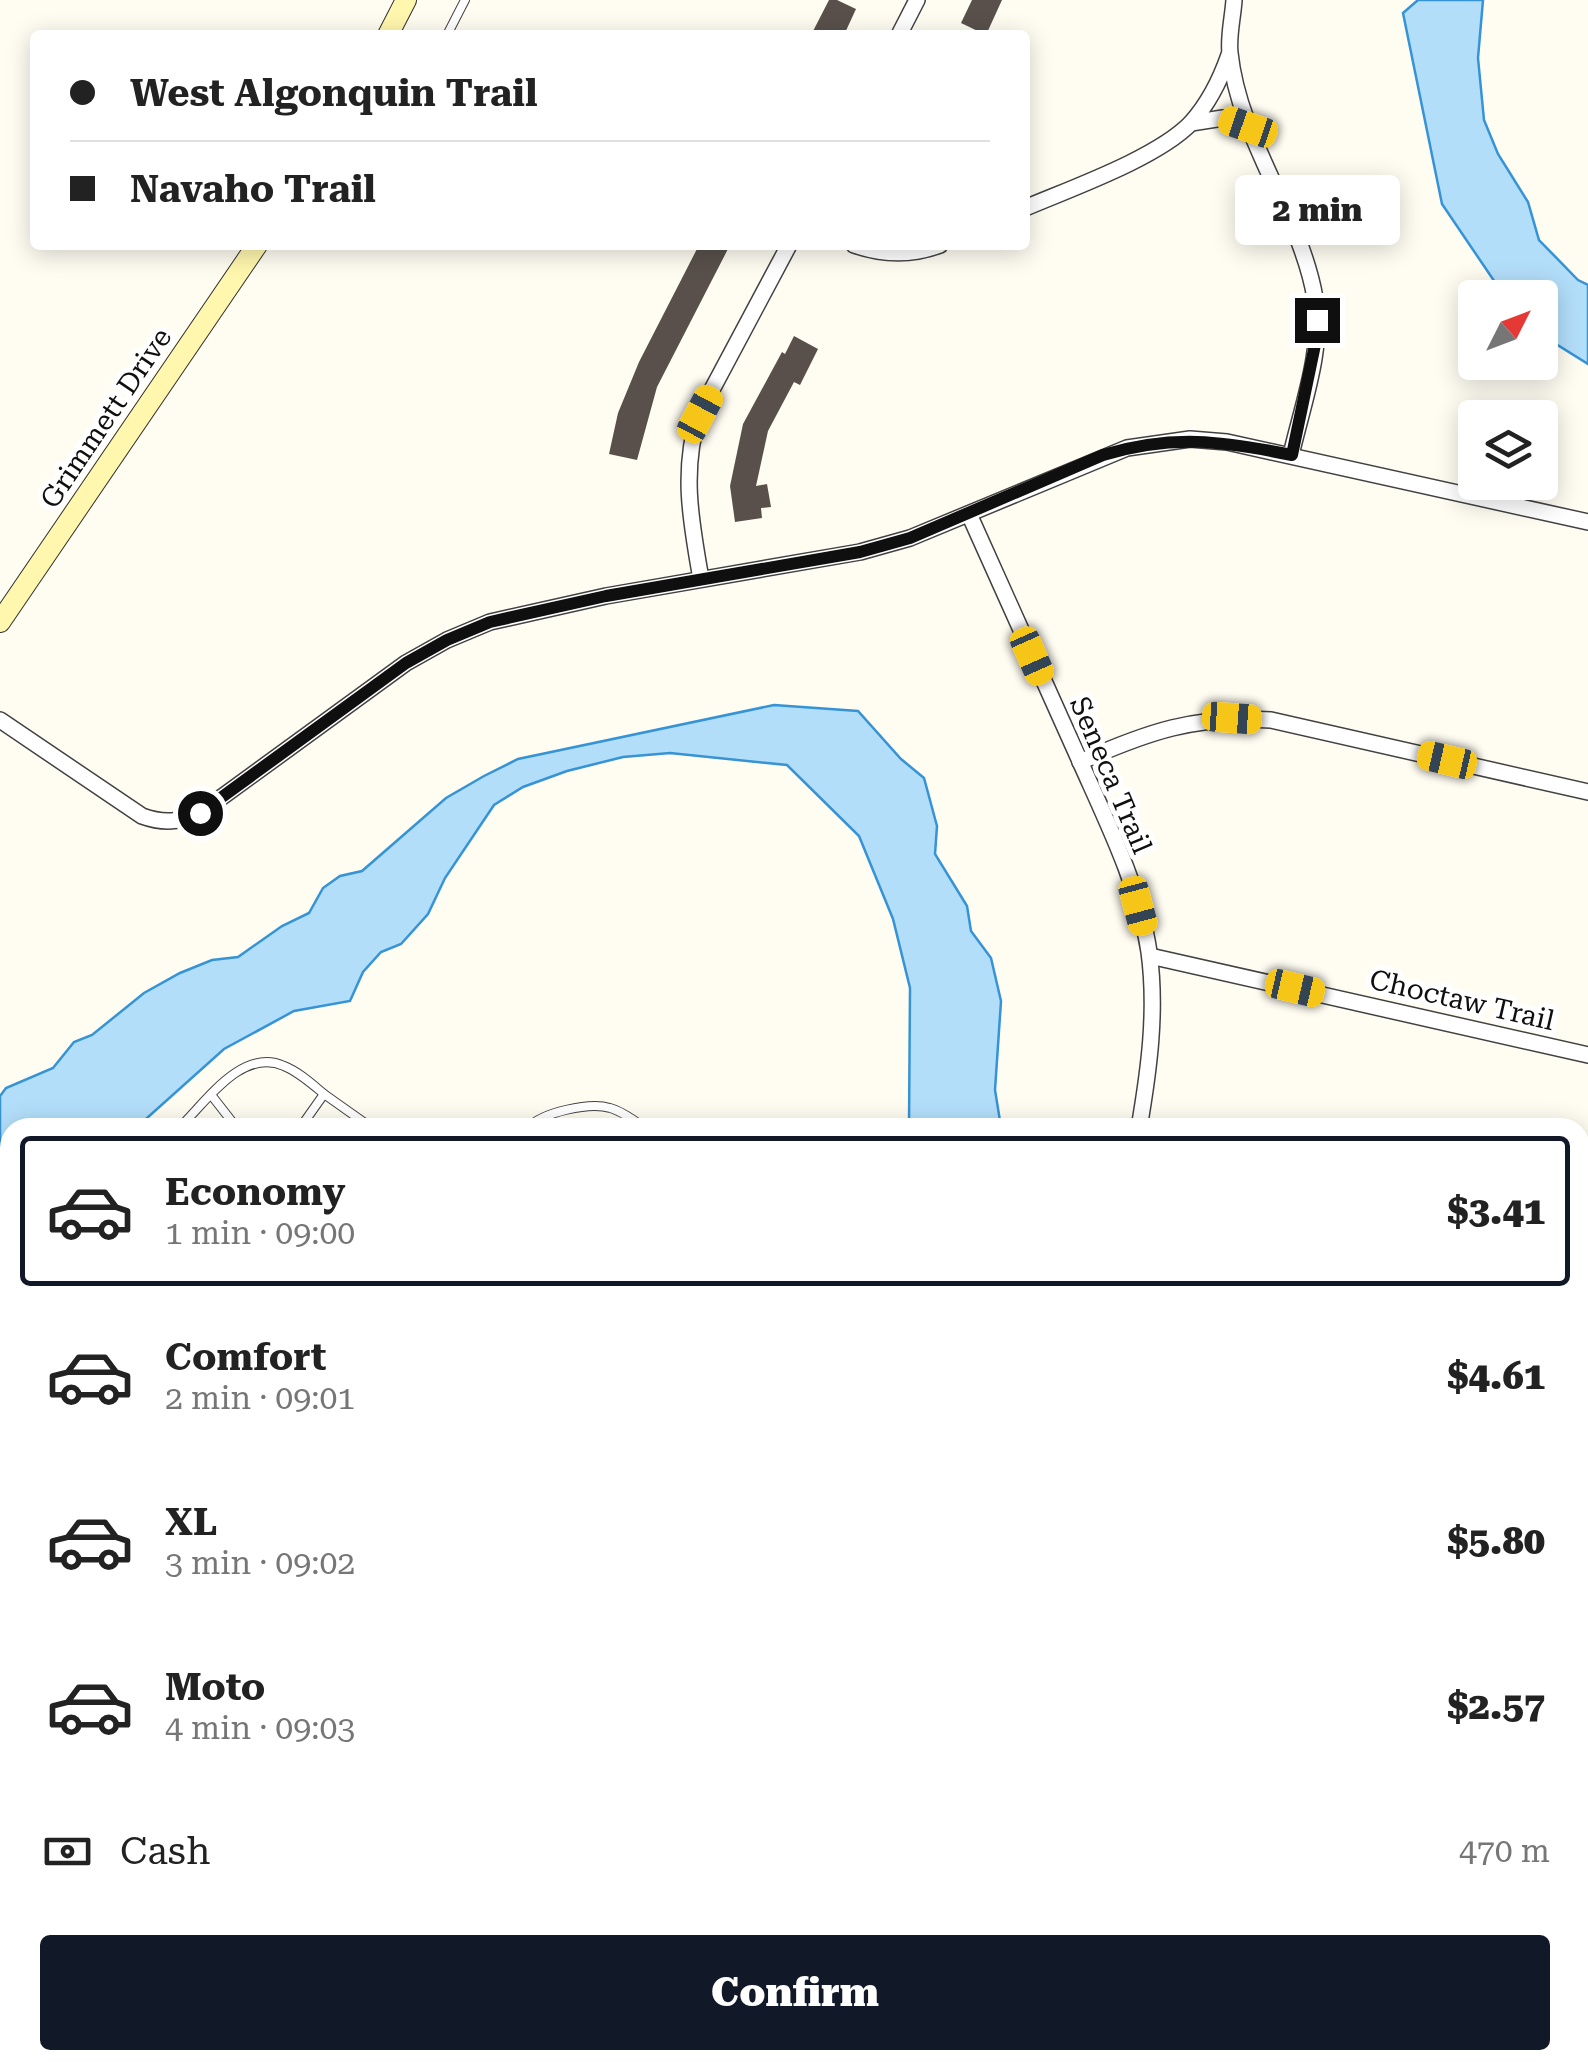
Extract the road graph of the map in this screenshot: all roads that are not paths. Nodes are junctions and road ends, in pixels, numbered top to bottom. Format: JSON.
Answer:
{"nodes":[{"id":1,"x":406,"y":0,"type":"edge"},
{"id":2,"x":466,"y":0,"type":"edge"},
{"id":3,"x":917,"y":0,"type":"edge"},
{"id":4,"x":1234,"y":0,"type":"edge"},
{"id":5,"x":391,"y":30,"type":"edge"},
{"id":6,"x":450,"y":30,"type":"edge"},
{"id":7,"x":901,"y":30,"type":"edge"},
{"id":8,"x":1230,"y":52,"type":"junction"},
{"id":9,"x":1191,"y":122,"type":"junction"},
{"id":10,"x":1248,"y":127,"type":"junction"},
{"id":11,"x":1030,"y":206,"type":"edge"},
{"id":12,"x":254,"y":250,"type":"edge"},
{"id":13,"x":786,"y":250,"type":"edge"},
{"id":14,"x":867,"y":250,"type":"edge"},
{"id":15,"x":926,"y":250,"type":"edge"},
{"id":16,"x":1292,"y":455,"type":"junction"},
{"id":17,"x":970,"y":514,"type":"junction"},
{"id":18,"x":1588,"y":522,"type":"edge"},
{"id":19,"x":701,"y":579,"type":"junction"},
{"id":20,"x":0,"y":622,"type":"edge"},
{"id":21,"x":0,"y":720,"type":"edge"},
{"id":22,"x":1080,"y":762,"type":"junction"},
{"id":23,"x":1588,"y":792,"type":"edge"},
{"id":24,"x":1150,"y":956,"type":"junction"},
{"id":25,"x":1588,"y":1054,"type":"edge"},
{"id":26,"x":324,"y":1094,"type":"junction"},
{"id":27,"x":212,"y":1096,"type":"junction"},
{"id":28,"x":190,"y":1118,"type":"edge"},
{"id":29,"x":229,"y":1118,"type":"edge"},
{"id":30,"x":307,"y":1118,"type":"edge"},
{"id":31,"x":358,"y":1118,"type":"edge"},
{"id":32,"x":539,"y":1118,"type":"edge"},
{"id":33,"x":628,"y":1118,"type":"edge"},
{"id":34,"x":1139,"y":1118,"type":"edge"}],
"edges":[{"from":1,"to":5,"type":"main road"},
{"from":2,"to":6,"type":"lane"},
{"from":3,"to":7,"type":"street"},
{"from":4,"to":8,"type":"street"},
{"from":8,"to":9,"type":"street"},
{"from":8,"to":10,"type":"street"},
{"from":9,"to":10,"type":"street"},
{"from":9,"to":11,"type":"street"},
{"from":10,"to":16,"type":"street"},
{"from":12,"to":20,"type":"main road","name":"Grimmett Drive"},
{"from":13,"to":19,"type":"street"},
{"from":14,"to":15,"type":"street"},
{"from":16,"to":17,"type":"street"},
{"from":16,"to":18,"type":"street"},
{"from":17,"to":19,"type":"street"},
{"from":17,"to":22,"type":"street","name":"Seneca Trail"},
{"from":19,"to":21,"type":"street"},
{"from":22,"to":23,"type":"street"},
{"from":22,"to":24,"type":"street","name":"Seneca Trail"},
{"from":24,"to":25,"type":"street","name":"Choctaw Trail"},
{"from":24,"to":34,"type":"street","name":"Seneca Trail"},
{"from":26,"to":27,"type":"lane"},
{"from":26,"to":30,"type":"lane"},
{"from":26,"to":31,"type":"lane"},
{"from":27,"to":28,"type":"lane"},
{"from":27,"to":29,"type":"lane"},
{"from":32,"to":33,"type":"lane"}]}
